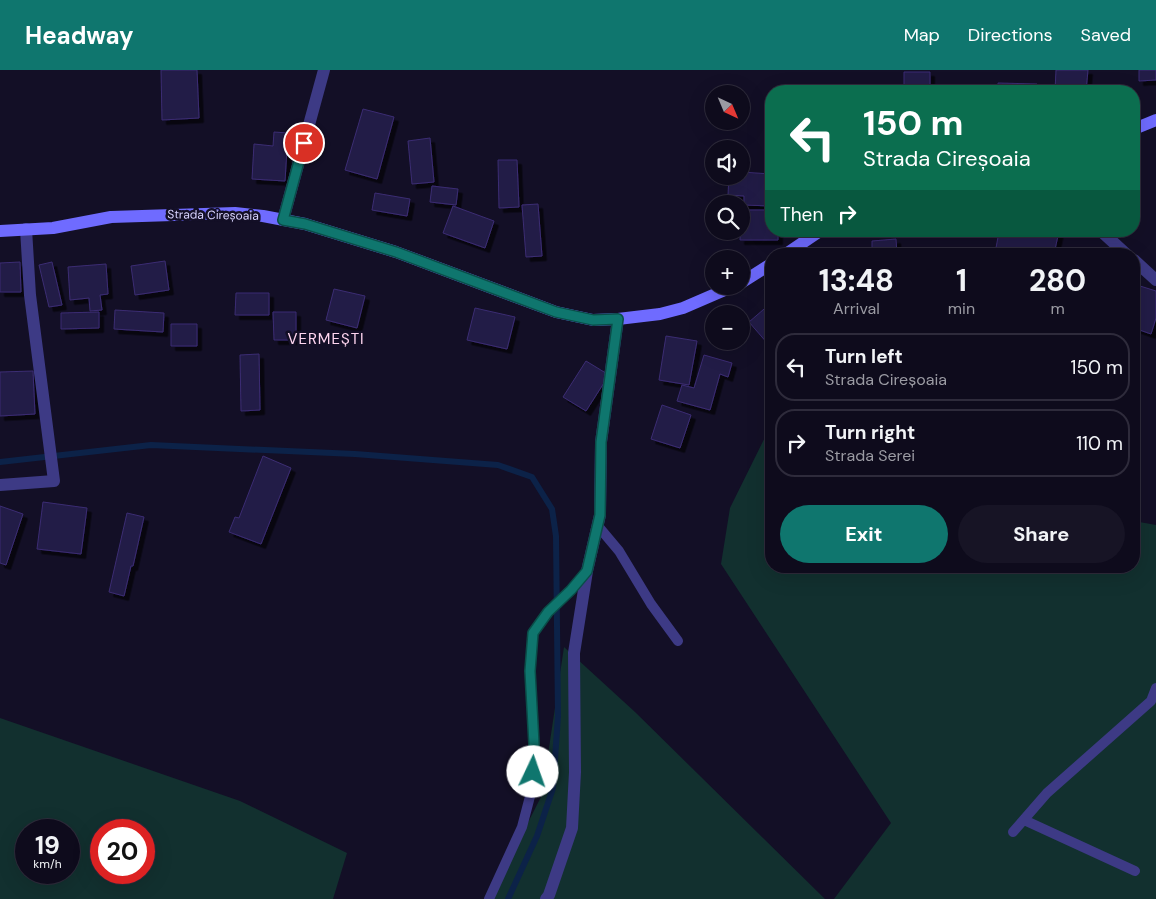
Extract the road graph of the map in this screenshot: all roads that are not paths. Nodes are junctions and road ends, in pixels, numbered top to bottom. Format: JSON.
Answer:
{"nodes":[{"id":1,"x":324,"y":70,"type":"edge"},
{"id":2,"x":1156,"y":120,"type":"edge"},
{"id":3,"x":1140,"y":126,"type":"edge"},
{"id":4,"x":283,"y":220,"type":"junction"},
{"id":5,"x":26,"y":229,"type":"junction"},
{"id":6,"x":0,"y":231,"type":"edge"},
{"id":7,"x":811,"y":237,"type":"edge"},
{"id":8,"x":1108,"y":237,"type":"edge"},
{"id":9,"x":795,"y":248,"type":"edge"},
{"id":10,"x":1119,"y":248,"type":"edge"},
{"id":11,"x":1140,"y":265,"type":"edge"},
{"id":12,"x":765,"y":268,"type":"edge"},
{"id":13,"x":750,"y":277,"type":"edge"},
{"id":14,"x":1156,"y":280,"type":"edge"},
{"id":15,"x":713,"y":295,"type":"edge"},
{"id":16,"x":618,"y":319,"type":"junction"},
{"id":17,"x":0,"y":485,"type":"edge"},
{"id":18,"x":598,"y":526,"type":"junction"},
{"id":19,"x":587,"y":571,"type":"junction"},
{"id":20,"x":678,"y":641,"type":"dead end"},
{"id":21,"x":1156,"y":688,"type":"edge"},
{"id":22,"x":1024,"y":820,"type":"junction"},
{"id":23,"x":1013,"y":832,"type":"dead end"},
{"id":24,"x":1134,"y":871,"type":"dead end"},
{"id":25,"x":489,"y":899,"type":"edge"},
{"id":26,"x":546,"y":899,"type":"edge"}],
"edges":[{"from":1,"to":4,"type":"street"},
{"from":2,"to":3,"type":"street"},
{"from":4,"to":5,"type":"street","name":"Strada Cireșoaia"},
{"from":4,"to":16,"type":"street","name":"Strada Cireșoaia"},
{"from":5,"to":6,"type":"street","name":"Strada Cireșoaia"},
{"from":5,"to":17,"type":"street"},
{"from":7,"to":9,"type":"street"},
{"from":8,"to":10,"type":"street"},
{"from":11,"to":14,"type":"street"},
{"from":12,"to":13,"type":"street"},
{"from":15,"to":16,"type":"street","name":"Strada Cireșoaia"},
{"from":16,"to":18,"type":"street"},
{"from":18,"to":19,"type":"street"},
{"from":18,"to":20,"type":"lane"},
{"from":19,"to":25,"type":"lane"},
{"from":19,"to":26,"type":"street"},
{"from":21,"to":22,"type":"lane"},
{"from":22,"to":23,"type":"lane"},
{"from":22,"to":24,"type":"lane"}]}
